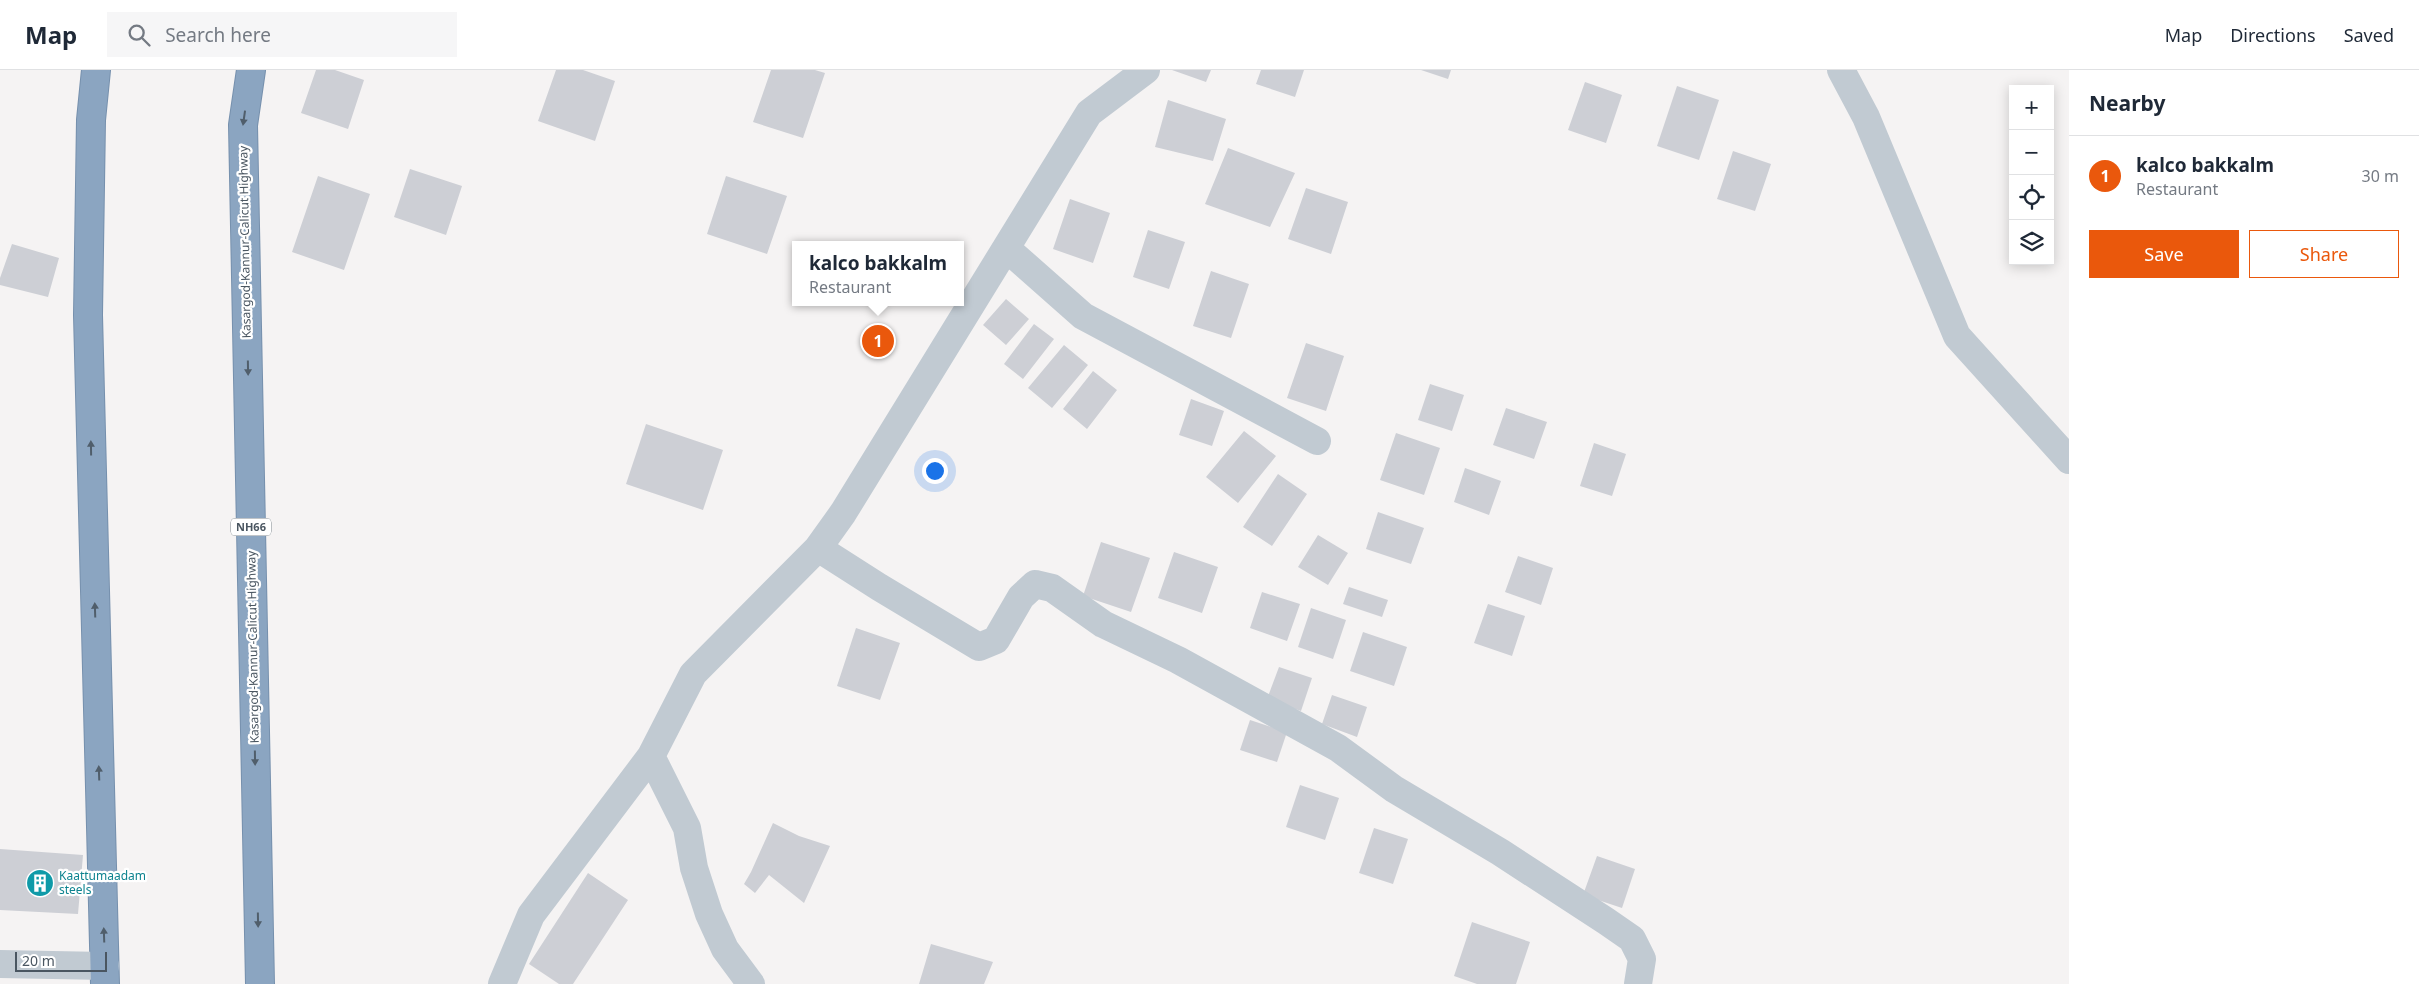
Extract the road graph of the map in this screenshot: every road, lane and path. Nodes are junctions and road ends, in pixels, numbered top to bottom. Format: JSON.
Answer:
{"nodes":[{"id":1,"x":96,"y":70,"type":"edge"},
{"id":2,"x":251,"y":70,"type":"edge"},
{"id":3,"x":1146,"y":70,"type":"edge"},
{"id":4,"x":1840,"y":70,"type":"edge"},
{"id":5,"x":1006,"y":248,"type":"junction"},
{"id":6,"x":1316,"y":441,"type":"dead end"},
{"id":7,"x":2069,"y":460,"type":"edge"},
{"id":8,"x":818,"y":548,"type":"junction"},
{"id":9,"x":652,"y":756,"type":"junction"},
{"id":10,"x":0,"y":964,"type":"edge"},
{"id":11,"x":105,"y":975,"type":"edge"},
{"id":12,"x":260,"y":984,"type":"edge"},
{"id":13,"x":502,"y":984,"type":"edge"},
{"id":14,"x":751,"y":984,"type":"edge"},
{"id":15,"x":1638,"y":984,"type":"edge"}],
"edges":[{"from":11,"to":1,"type":"highway","one_way":true},
{"from":2,"to":12,"type":"highway","name":"Kasargod-Kannur-Calicut Highway","number":"NH66","one_way":true},
{"from":3,"to":5,"type":"street"},
{"from":4,"to":7,"type":"street"},
{"from":5,"to":6,"type":"street"},
{"from":5,"to":8,"type":"street"},
{"from":8,"to":9,"type":"street"},
{"from":8,"to":15,"type":"street"},
{"from":9,"to":13,"type":"street"},
{"from":9,"to":14,"type":"street"},
{"from":10,"to":11,"type":"street"}]}
